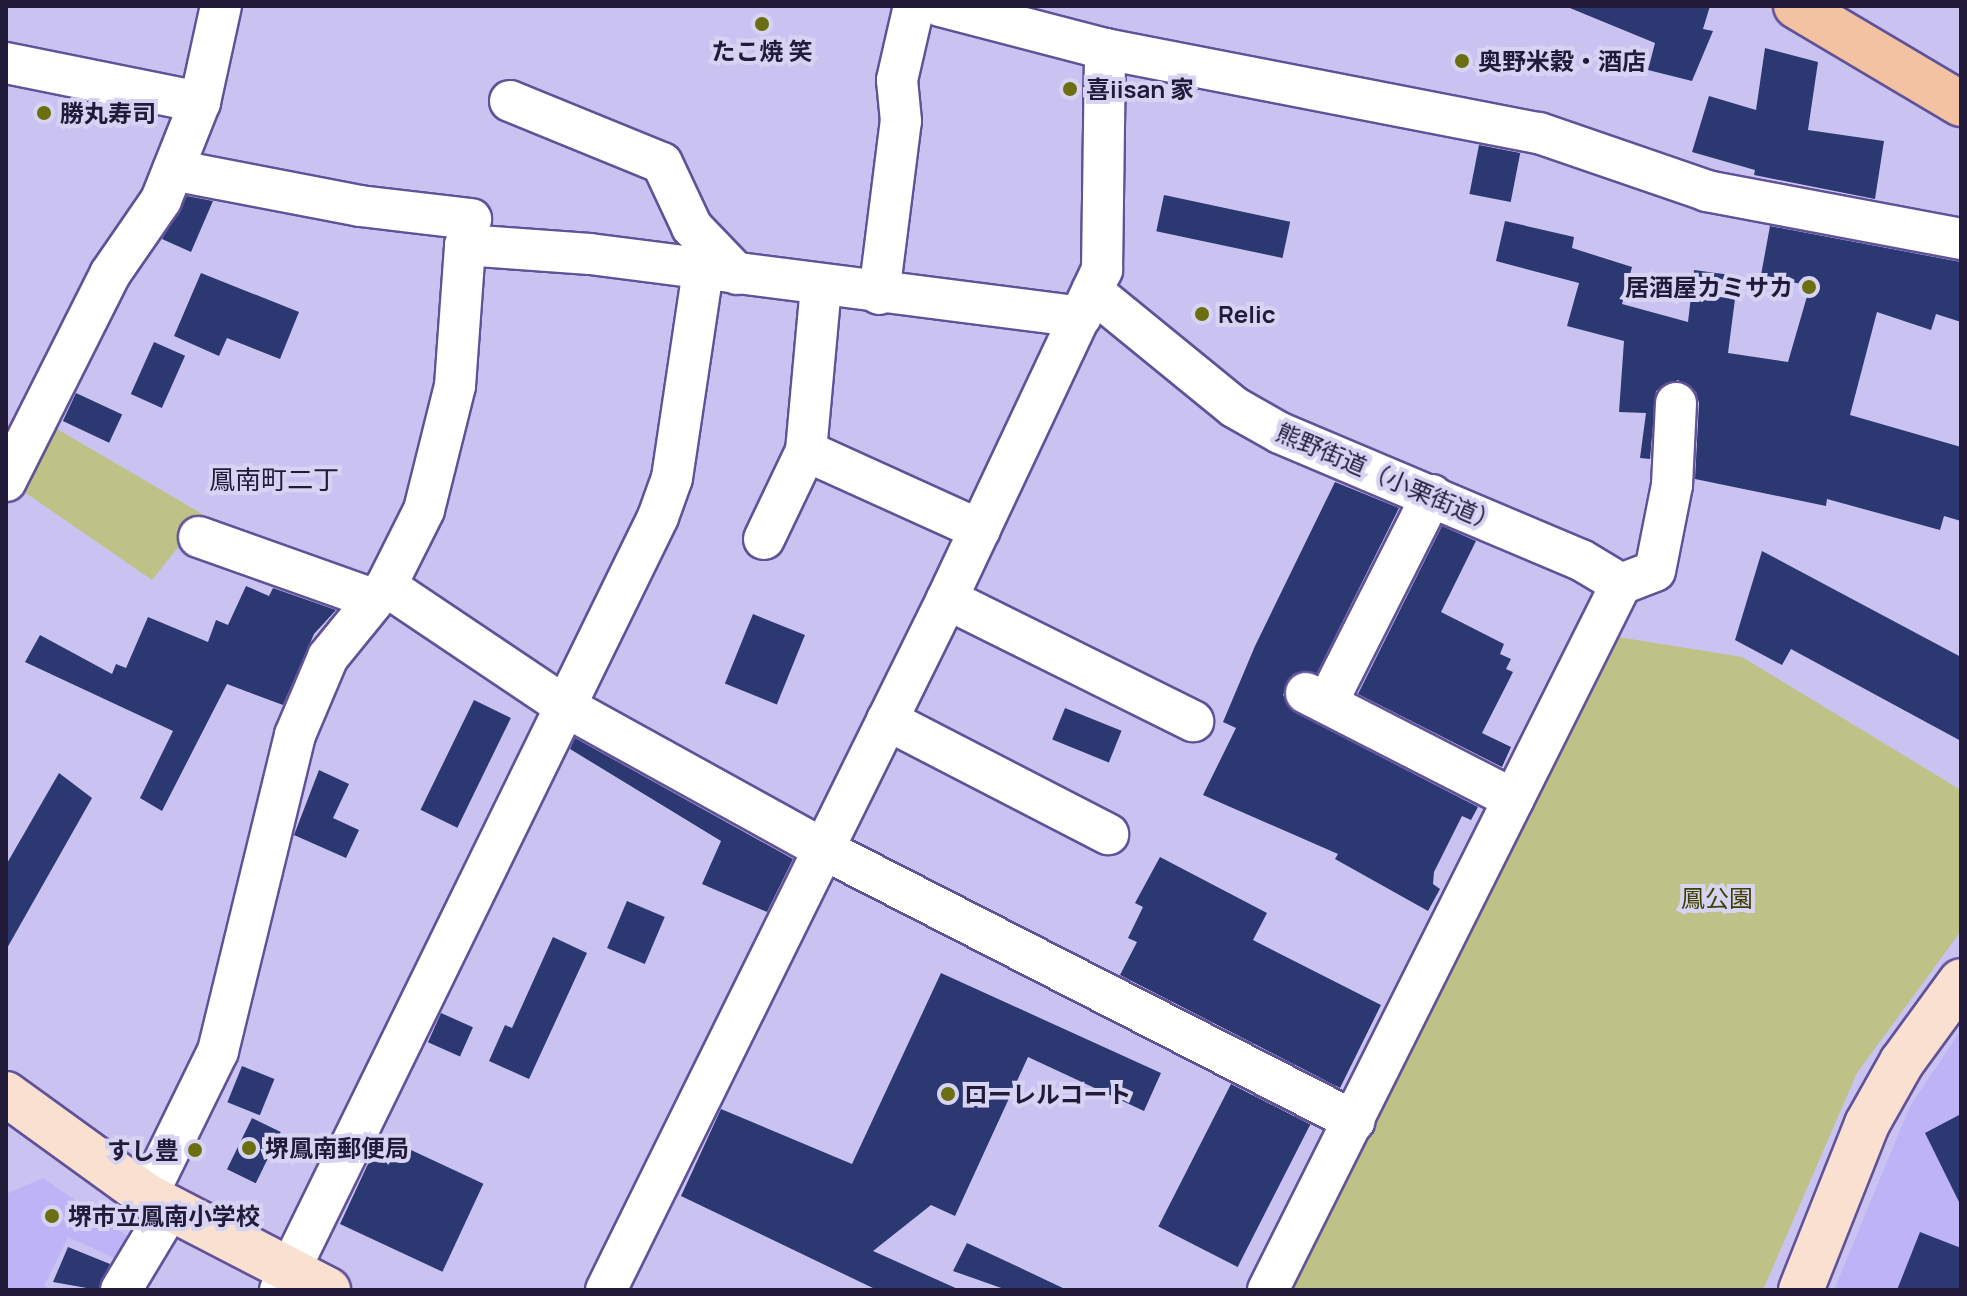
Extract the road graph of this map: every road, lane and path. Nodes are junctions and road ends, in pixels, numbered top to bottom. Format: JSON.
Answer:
{"nodes":[{"id":1,"x":221,"y":6,"type":"edge"},
{"id":2,"x":914,"y":6,"type":"edge"},
{"id":3,"x":940,"y":6,"type":"edge"},
{"id":4,"x":1796,"y":6,"type":"edge"},
{"id":5,"x":1105,"y":49,"type":"junction"},
{"id":6,"x":6,"y":63,"type":"edge"},
{"id":7,"x":510,"y":101,"type":"dead end"},
{"id":8,"x":200,"y":102,"type":"junction"},
{"id":9,"x":1961,"y":104,"type":"edge"},
{"id":10,"x":173,"y":170,"type":"junction"},
{"id":11,"x":471,"y":219,"type":"dead end"},
{"id":12,"x":1961,"y":239,"type":"edge"},
{"id":13,"x":720,"y":272,"type":"junction"},
{"id":14,"x":821,"y":285,"type":"junction"},
{"id":15,"x":879,"y":294,"type":"junction"},
{"id":16,"x":1087,"y":304,"type":"junction"},
{"id":17,"x":1676,"y":403,"type":"dead end"},
{"id":18,"x":806,"y":451,"type":"junction"},
{"id":19,"x":6,"y":481,"type":"edge"},
{"id":20,"x":1432,"y":495,"type":"junction"},
{"id":21,"x":980,"y":530,"type":"junction"},
{"id":22,"x":199,"y":537,"type":"dead end"},
{"id":23,"x":764,"y":539,"type":"dead end"},
{"id":24,"x":1621,"y":584,"type":"junction"},
{"id":25,"x":380,"y":592,"type":"junction"},
{"id":26,"x":947,"y":599,"type":"junction"},
{"id":27,"x":566,"y":707,"type":"junction"},
{"id":28,"x":887,"y":720,"type":"junction"},
{"id":29,"x":1193,"y":721,"type":"dead end"},
{"id":30,"x":1513,"y":799,"type":"junction"},
{"id":31,"x":1108,"y":834,"type":"dead end"},
{"id":32,"x":823,"y":849,"type":"junction"},
{"id":33,"x":1961,"y":981,"type":"edge"},
{"id":34,"x":6,"y":1094,"type":"edge"},
{"id":35,"x":1354,"y":1121,"type":"junction"},
{"id":36,"x":158,"y":1203,"type":"junction"},
{"id":37,"x":284,"y":1281,"type":"edge"},
{"id":38,"x":121,"y":1290,"type":"edge"},
{"id":39,"x":328,"y":1290,"type":"edge"},
{"id":40,"x":606,"y":1290,"type":"edge"},
{"id":41,"x":1268,"y":1290,"type":"edge"},
{"id":42,"x":1801,"y":1290,"type":"edge"}],
"edges":[{"from":1,"to":8,"type":"street"},
{"from":2,"to":15,"type":"street"},
{"from":3,"to":5,"type":"street"},
{"from":4,"to":9,"type":"main road"},
{"from":5,"to":12,"type":"street"},
{"from":5,"to":16,"type":"street"},
{"from":6,"to":8,"type":"street"},
{"from":7,"to":13,"type":"street"},
{"from":8,"to":10,"type":"street"},
{"from":10,"to":11,"type":"street"},
{"from":10,"to":19,"type":"street"},
{"from":13,"to":14,"type":"street"},
{"from":13,"to":25,"type":"street"},
{"from":13,"to":27,"type":"street"},
{"from":14,"to":15,"type":"street"},
{"from":14,"to":18,"type":"street"},
{"from":15,"to":16,"type":"street"},
{"from":16,"to":20,"type":"street","name":"熊野街道（小栗街道）"},
{"from":16,"to":21,"type":"street"},
{"from":17,"to":24,"type":"street"},
{"from":18,"to":21,"type":"street"},
{"from":18,"to":23,"type":"street"},
{"from":20,"to":24,"type":"street","name":"熊野街道（小栗街道）"},
{"from":20,"to":30,"type":"street"},
{"from":21,"to":26,"type":"street"},
{"from":22,"to":25,"type":"street"},
{"from":24,"to":30,"type":"street"},
{"from":25,"to":27,"type":"street"},
{"from":25,"to":36,"type":"street"},
{"from":26,"to":28,"type":"street"},
{"from":26,"to":29,"type":"street"},
{"from":27,"to":32,"type":"street"},
{"from":27,"to":37,"type":"street"},
{"from":28,"to":31,"type":"street"},
{"from":28,"to":32,"type":"street"},
{"from":30,"to":35,"type":"street"},
{"from":32,"to":35,"type":"street"},
{"from":32,"to":40,"type":"street"},
{"from":33,"to":42,"type":"street"},
{"from":34,"to":36,"type":"street"},
{"from":35,"to":41,"type":"street"},
{"from":36,"to":37,"type":"street"},
{"from":36,"to":38,"type":"street"},
{"from":37,"to":39,"type":"street"}]}
